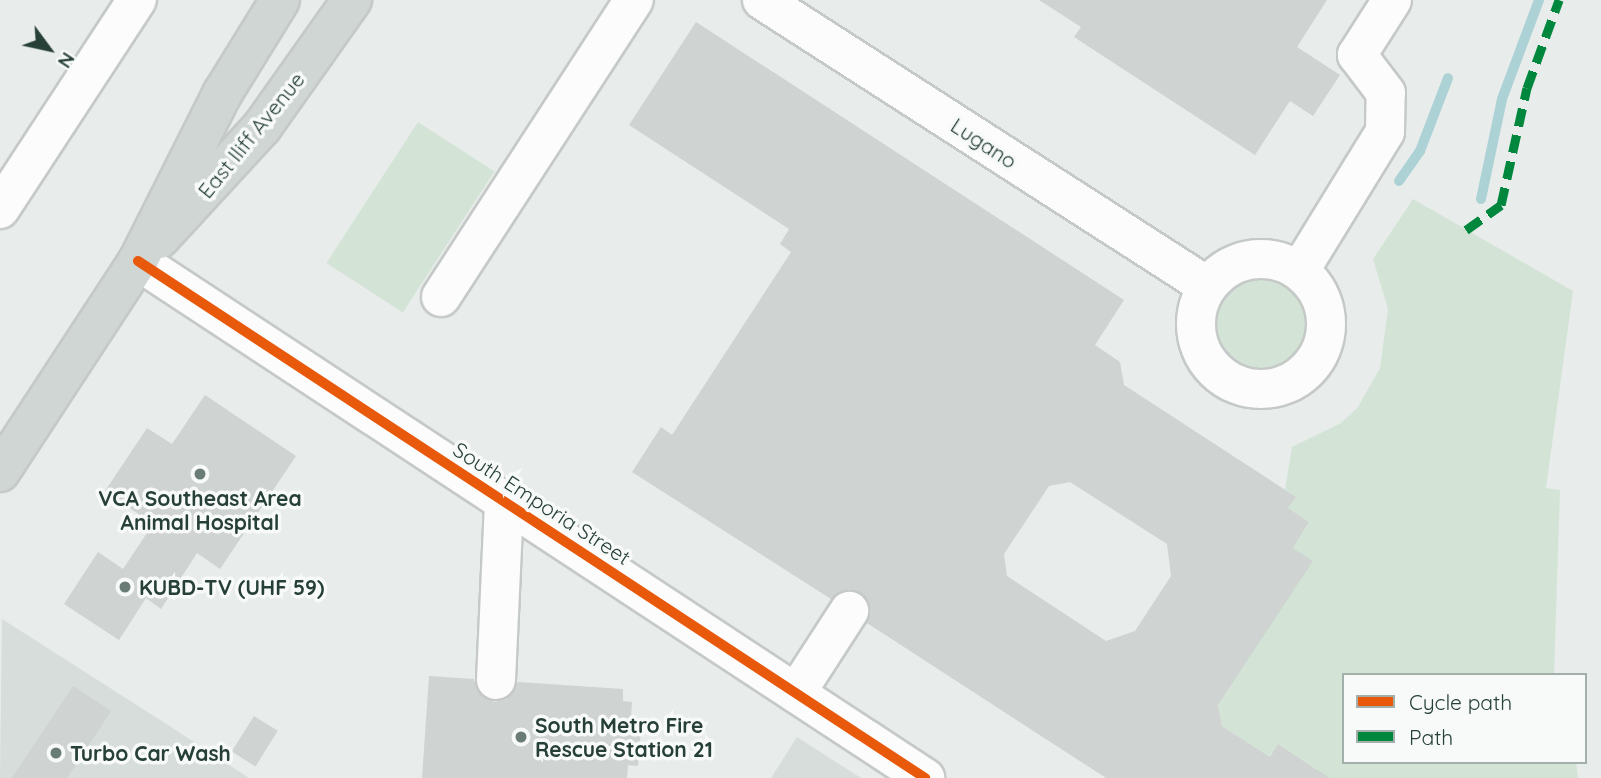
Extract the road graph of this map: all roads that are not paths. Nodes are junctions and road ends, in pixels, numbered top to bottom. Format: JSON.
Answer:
{"nodes":[{"id":1,"x":137,"y":0,"type":"edge"},
{"id":2,"x":280,"y":0,"type":"edge"},
{"id":3,"x":352,"y":0,"type":"edge"},
{"id":4,"x":634,"y":0,"type":"edge"},
{"id":5,"x":762,"y":0,"type":"edge"},
{"id":6,"x":1392,"y":0,"type":"edge"},
{"id":7,"x":0,"y":209,"type":"edge"},
{"id":8,"x":138,"y":261,"type":"junction"},
{"id":9,"x":1300,"y":270,"type":"junction"},
{"id":10,"x":1207,"y":286,"type":"junction"},
{"id":11,"x":441,"y":297,"type":"dead end"},
{"id":12,"x":0,"y":471,"type":"edge"},
{"id":13,"x":504,"y":501,"type":"junction"},
{"id":14,"x":849,"y":611,"type":"dead end"},
{"id":15,"x":496,"y":680,"type":"dead end"},
{"id":16,"x":796,"y":692,"type":"junction"},
{"id":17,"x":925,"y":778,"type":"edge"}],
"edges":[{"from":1,"to":7,"type":"street"},
{"from":2,"to":8,"type":"main road","name":"East Iliff Avenue"},
{"from":3,"to":8,"type":"main road","name":"East Iliff Avenue"},
{"from":4,"to":11,"type":"street"},
{"from":5,"to":10,"type":"street","name":"Lugano"},
{"from":6,"to":9,"type":"street"},
{"from":8,"to":12,"type":"main road","name":"East Iliff Avenue"},
{"from":8,"to":13,"type":"street","name":"South Emporia Street"},
{"from":9,"to":10,"type":"street"},
{"from":9,"to":10,"type":"street"},
{"from":13,"to":15,"type":"street"},
{"from":13,"to":16,"type":"street","name":"South Emporia Street"},
{"from":14,"to":16,"type":"street"},
{"from":16,"to":17,"type":"street","name":"South Emporia Street"}]}
